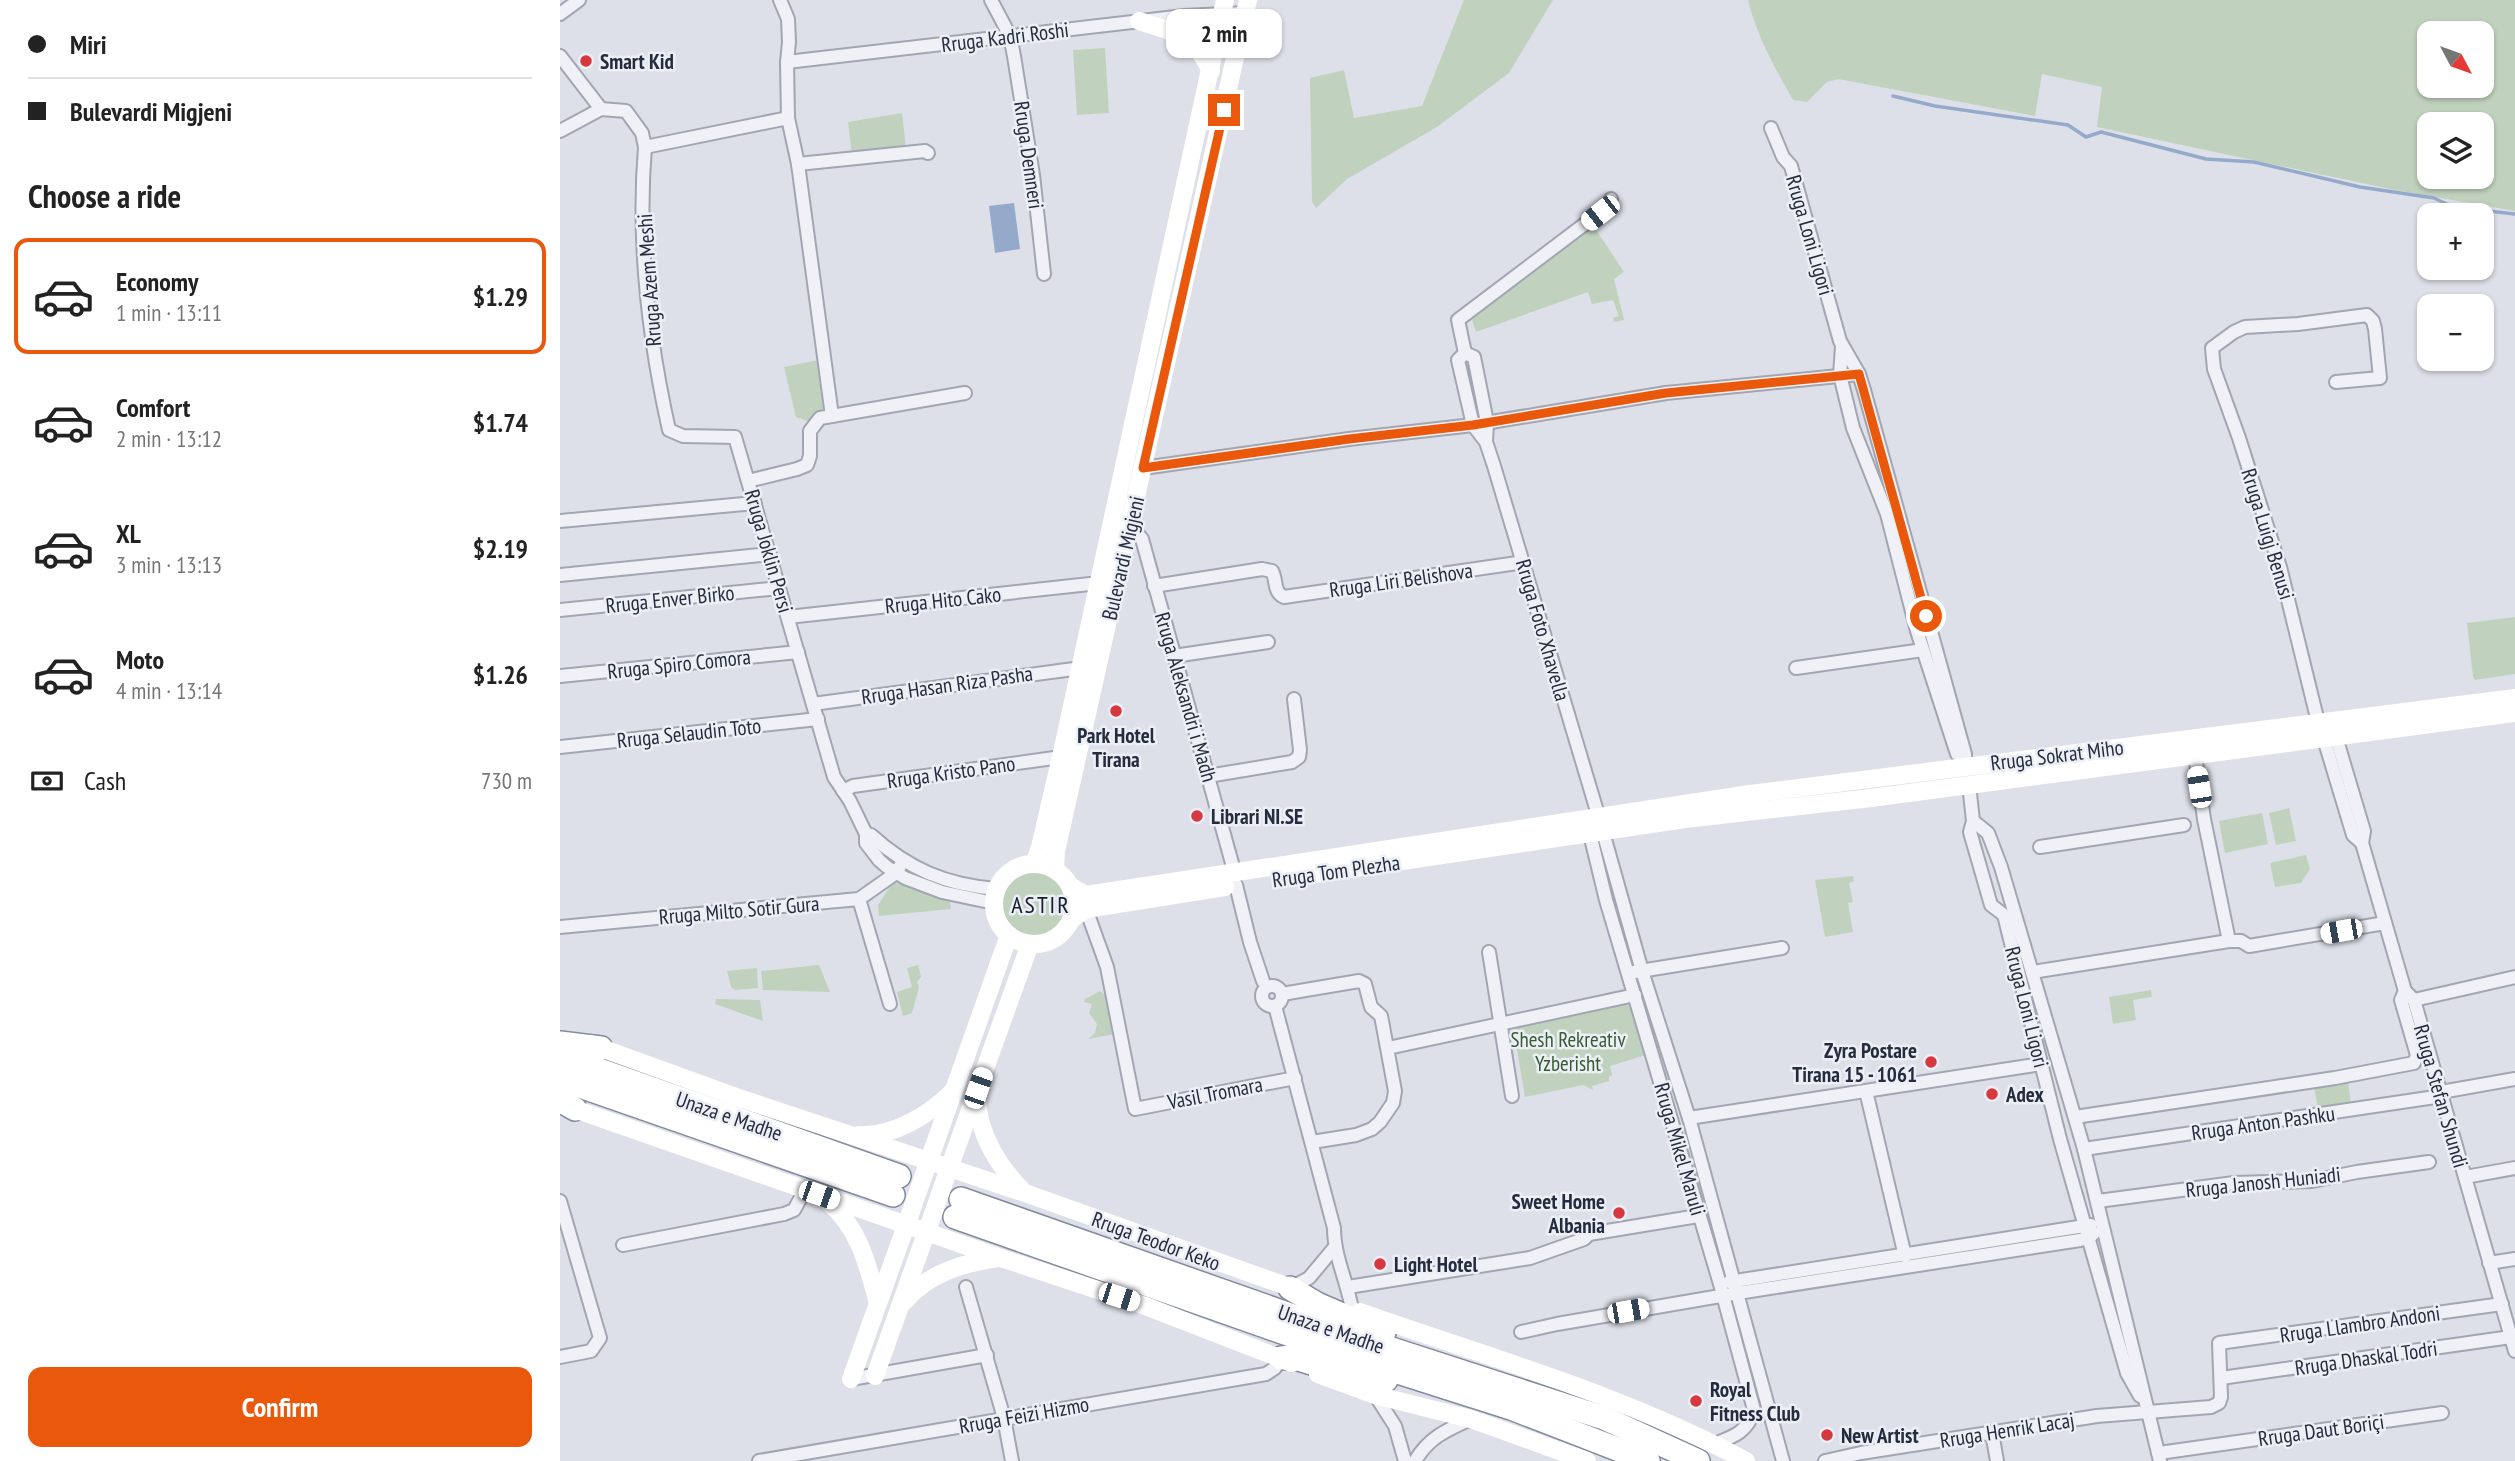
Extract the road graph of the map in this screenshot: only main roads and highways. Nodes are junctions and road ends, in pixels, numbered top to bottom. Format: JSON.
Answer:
{"nodes":[{"id":1,"x":1224,"y":6,"type":"edge"},
{"id":2,"x":1246,"y":6,"type":"edge"},
{"id":3,"x":1139,"y":21,"type":"road end"},
{"id":4,"x":1211,"y":71,"type":"junction"},
{"id":5,"x":2515,"y":698,"type":"edge"},
{"id":6,"x":2515,"y":713,"type":"edge"},
{"id":7,"x":2326,"y":733,"type":"junction"},
{"id":8,"x":1965,"y":766,"type":"junction"},
{"id":9,"x":1969,"y":785,"type":"junction"},
{"id":10,"x":1595,"y":826,"type":"junction"},
{"id":11,"x":1034,"y":864,"type":"junction"},
{"id":12,"x":1055,"y":870,"type":"junction"},
{"id":13,"x":1236,"y":880,"type":"junction"},
{"id":14,"x":1070,"y":886,"type":"junction"},
{"id":15,"x":1079,"y":914,"type":"junction"},
{"id":16,"x":1009,"y":935,"type":"junction"},
{"id":17,"x":1030,"y":944,"type":"junction"},
{"id":18,"x":560,"y":1034,"type":"edge"},
{"id":19,"x":560,"y":1043,"type":"edge"},
{"id":20,"x":601,"y":1048,"type":"junction"},
{"id":21,"x":560,"y":1056,"type":"edge"},
{"id":22,"x":560,"y":1079,"type":"edge"},
{"id":23,"x":978,"y":1088,"type":"junction"},
{"id":24,"x":954,"y":1089,"type":"junction"},
{"id":25,"x":565,"y":1104,"type":"edge"},
{"id":26,"x":845,"y":1133,"type":"junction"},
{"id":27,"x":928,"y":1164,"type":"junction"},
{"id":28,"x":948,"y":1171,"type":"junction"},
{"id":29,"x":812,"y":1192,"type":"junction"},
{"id":30,"x":1025,"y":1193,"type":"junction"},
{"id":31,"x":958,"y":1208,"type":"dead end"},
{"id":32,"x":907,"y":1221,"type":"junction"},
{"id":33,"x":928,"y":1229,"type":"junction"},
{"id":34,"x":1001,"y":1258,"type":"junction"},
{"id":35,"x":1290,"y":1288,"type":"junction"},
{"id":36,"x":878,"y":1303,"type":"junction"},
{"id":37,"x":899,"y":1309,"type":"junction"},
{"id":38,"x":1280,"y":1358,"type":"junction"},
{"id":39,"x":875,"y":1376,"type":"road end"},
{"id":40,"x":851,"y":1379,"type":"road end"},
{"id":41,"x":1515,"y":1399,"type":"junction"},
{"id":42,"x":1706,"y":1453,"type":"edge"},
{"id":43,"x":1587,"y":1461,"type":"edge"},
{"id":44,"x":1648,"y":1461,"type":"edge"},
{"id":45,"x":1746,"y":1461,"type":"edge"}],
"edges":[{"from":1,"to":4,"type":"main road","name":"Bulevardi Migjeni"},
{"from":2,"to":12,"type":"main road","name":"Bulevardi Migjeni"},
{"from":3,"to":4,"type":"main road"},
{"from":4,"to":11,"type":"main road","name":"Bulevardi Migjeni"},
{"from":5,"to":7,"type":"main road","name":"Rruga Sokrat Miho"},
{"from":6,"to":7,"type":"main road","name":"Rruga Sokrat Miho"},
{"from":7,"to":8,"type":"main road","name":"Rruga Sokrat Miho"},
{"from":7,"to":9,"type":"main road","name":"Rruga Sokrat Miho"},
{"from":8,"to":9,"type":"main road"},
{"from":8,"to":10,"type":"main road","name":"Rruga Sokrat Miho"},
{"from":9,"to":10,"type":"main road","name":"Rruga Sokrat Miho"},
{"from":10,"to":13,"type":"main road","name":"Rruga Tom Plezha"},
{"from":11,"to":12,"type":"main road"},
{"from":11,"to":16,"type":"main road"},
{"from":12,"to":14,"type":"main road"},
{"from":13,"to":14,"type":"main road","name":"Rruga Tom Plezha"},
{"from":13,"to":15,"type":"main road","name":"Rruga Tom Plezha"},
{"from":14,"to":15,"type":"main road"},
{"from":15,"to":17,"type":"main road"},
{"from":16,"to":17,"type":"main road"},
{"from":16,"to":24,"type":"main road"},
{"from":17,"to":23,"type":"main road"},
{"from":18,"to":20,"type":"main road","name":"Rruga Teodor Keko"},
{"from":19,"to":20,"type":"highway"},
{"from":20,"to":26,"type":"main road","name":"Rruga Teodor Keko"},
{"from":21,"to":22,"type":"highway","name":"Unaza e Madhe"},
{"from":23,"to":28,"type":"main road"},
{"from":23,"to":30,"type":"main road"},
{"from":24,"to":26,"type":"main road"},
{"from":24,"to":27,"type":"main road"},
{"from":25,"to":29,"type":"main road"},
{"from":26,"to":27,"type":"main road","name":"Rruga Teodor Keko"},
{"from":27,"to":28,"type":"main road","name":"Rruga Teodor Keko"},
{"from":27,"to":32,"type":"main road","bridge":true},
{"from":28,"to":30,"type":"main road","name":"Rruga Teodor Keko"},
{"from":28,"to":33,"type":"main road","bridge":true},
{"from":29,"to":32,"type":"main road"},
{"from":29,"to":36,"type":"main road"},
{"from":30,"to":35,"type":"main road","name":"Rruga Teodor Keko"},
{"from":31,"to":41,"type":"highway","name":"Unaza e Madhe"},
{"from":32,"to":33,"type":"main road"},
{"from":32,"to":36,"type":"main road"},
{"from":33,"to":34,"type":"main road"},
{"from":33,"to":37,"type":"main road"},
{"from":34,"to":37,"type":"main road"},
{"from":34,"to":38,"type":"main road"},
{"from":35,"to":41,"type":"highway"},
{"from":35,"to":42,"type":"main road","name":"Rruga Teodor Keko"},
{"from":36,"to":40,"type":"main road"},
{"from":37,"to":39,"type":"main road"},
{"from":38,"to":41,"type":"highway"},
{"from":38,"to":43,"type":"main road"},
{"from":41,"to":42,"type":"highway","name":"Unaza e Madhe"},
{"from":41,"to":44,"type":"highway","name":"Unaza e Madhe"},
{"from":42,"to":45,"type":"main road","name":"Rruga Teodor Keko"}]}
